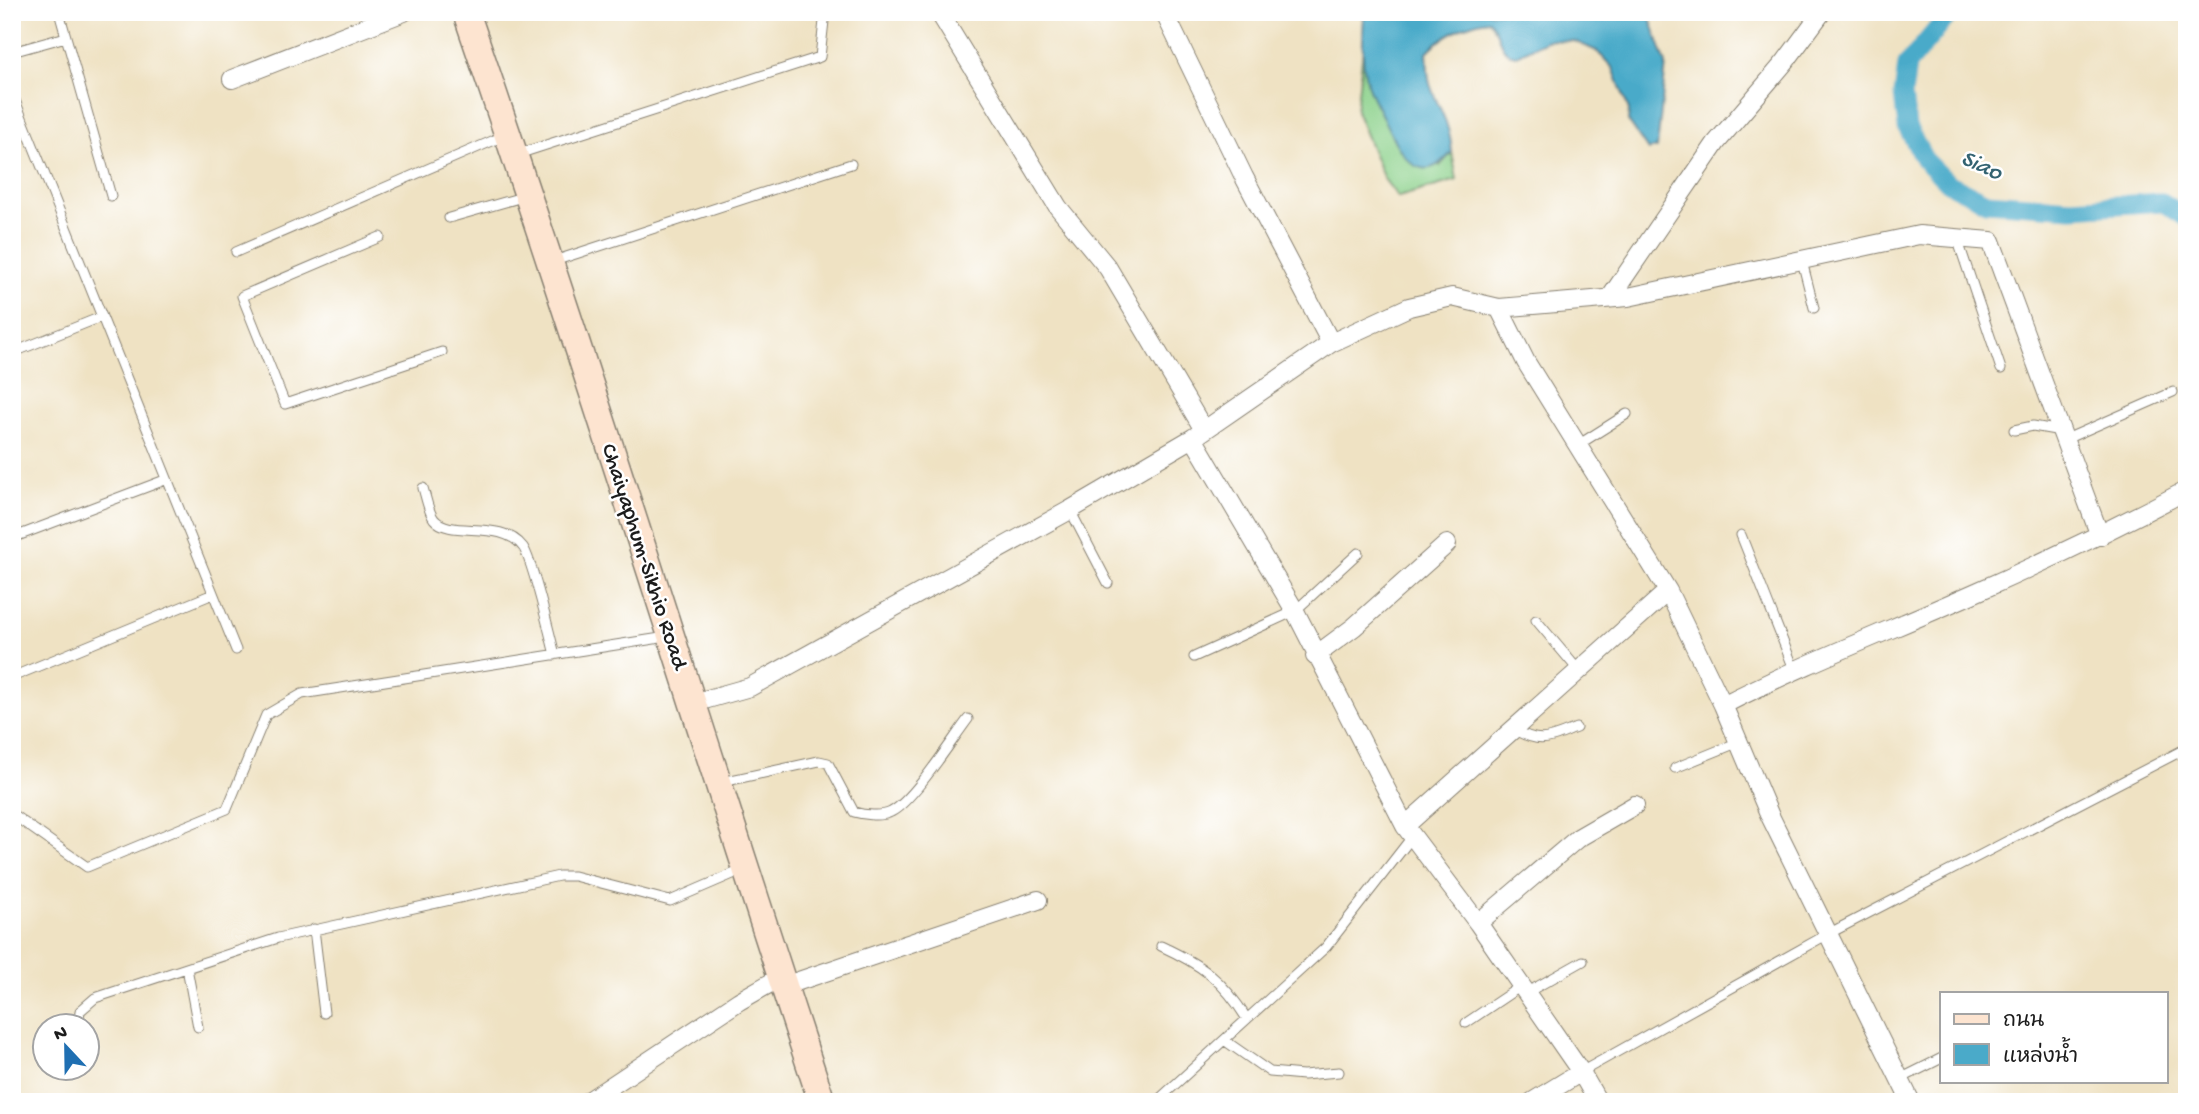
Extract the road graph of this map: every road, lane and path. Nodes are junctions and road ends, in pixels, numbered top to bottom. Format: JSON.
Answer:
{"nodes":[{"id":1,"x":59,"y":12,"type":"edge"},
{"id":2,"x":404,"y":12,"type":"edge"},
{"id":3,"x":466,"y":12,"type":"edge"},
{"id":4,"x":825,"y":12,"type":"edge"},
{"id":5,"x":939,"y":12,"type":"edge"},
{"id":6,"x":1164,"y":12,"type":"edge"},
{"id":7,"x":1822,"y":12,"type":"edge"},
{"id":8,"x":66,"y":37,"type":"junction"},
{"id":9,"x":12,"y":52,"type":"edge"},
{"id":10,"x":232,"y":79,"type":"dead end"},
{"id":11,"x":12,"y":93,"type":"edge"},
{"id":12,"x":512,"y":145,"type":"junction"},
{"id":13,"x":851,"y":164,"type":"dead end"},
{"id":14,"x":111,"y":196,"type":"dead end"},
{"id":15,"x":528,"y":196,"type":"junction"},
{"id":16,"x":449,"y":218,"type":"dead end"},
{"id":17,"x":380,"y":237,"type":"dead end"},
{"id":18,"x":1956,"y":237,"type":"junction"},
{"id":19,"x":236,"y":252,"type":"dead end"},
{"id":20,"x":1802,"y":261,"type":"junction"},
{"id":21,"x":549,"y":263,"type":"junction"},
{"id":22,"x":1610,"y":298,"type":"junction"},
{"id":23,"x":1499,"y":308,"type":"junction"},
{"id":24,"x":1814,"y":308,"type":"dead end"},
{"id":25,"x":101,"y":317,"type":"junction"},
{"id":26,"x":1331,"y":343,"type":"junction"},
{"id":27,"x":19,"y":351,"type":"dead end"},
{"id":28,"x":442,"y":352,"type":"dead end"},
{"id":29,"x":2001,"y":369,"type":"dead end"},
{"id":30,"x":2173,"y":392,"type":"dead end"},
{"id":31,"x":1627,"y":414,"type":"dead end"},
{"id":32,"x":2014,"y":430,"type":"dead end"},
{"id":33,"x":1199,"y":434,"type":"junction"},
{"id":34,"x":2064,"y":435,"type":"junction"},
{"id":35,"x":1578,"y":445,"type":"junction"},
{"id":36,"x":165,"y":480,"type":"junction"},
{"id":37,"x":423,"y":488,"type":"dead end"},
{"id":38,"x":2187,"y":490,"type":"edge"},
{"id":39,"x":1070,"y":510,"type":"junction"},
{"id":40,"x":1741,"y":535,"type":"dead end"},
{"id":41,"x":2100,"y":536,"type":"junction"},
{"id":42,"x":12,"y":538,"type":"edge"},
{"id":43,"x":1447,"y":544,"type":"dead end"},
{"id":44,"x":1358,"y":553,"type":"dead end"},
{"id":45,"x":1108,"y":583,"type":"dead end"},
{"id":46,"x":1668,"y":591,"type":"junction"},
{"id":47,"x":213,"y":594,"type":"junction"},
{"id":48,"x":1295,"y":611,"type":"junction"},
{"id":49,"x":1536,"y":620,"type":"dead end"},
{"id":50,"x":669,"y":637,"type":"junction"},
{"id":51,"x":236,"y":650,"type":"dead end"},
{"id":52,"x":555,"y":655,"type":"junction"},
{"id":53,"x":1315,"y":656,"type":"junction"},
{"id":54,"x":1194,"y":657,"type":"dead end"},
{"id":55,"x":1794,"y":669,"type":"junction"},
{"id":56,"x":1579,"y":671,"type":"junction"},
{"id":57,"x":12,"y":677,"type":"edge"},
{"id":58,"x":690,"y":704,"type":"junction"},
{"id":59,"x":1723,"y":705,"type":"junction"},
{"id":60,"x":968,"y":719,"type":"dead end"},
{"id":61,"x":1576,"y":728,"type":"dead end"},
{"id":62,"x":1513,"y":729,"type":"junction"},
{"id":63,"x":1739,"y":742,"type":"junction"},
{"id":64,"x":2187,"y":748,"type":"edge"},
{"id":65,"x":1675,"y":768,"type":"dead end"},
{"id":66,"x":717,"y":783,"type":"junction"},
{"id":67,"x":1636,"y":805,"type":"dead end"},
{"id":68,"x":12,"y":814,"type":"edge"},
{"id":69,"x":1408,"y":832,"type":"junction"},
{"id":70,"x":745,"y":869,"type":"junction"},
{"id":71,"x":1038,"y":900,"type":"dead end"},
{"id":72,"x":1478,"y":923,"type":"junction"},
{"id":73,"x":314,"y":929,"type":"junction"},
{"id":74,"x":1828,"y":934,"type":"junction"},
{"id":75,"x":1161,"y":946,"type":"dead end"},
{"id":76,"x":1583,"y":961,"type":"dead end"},
{"id":77,"x":187,"y":968,"type":"junction"},
{"id":78,"x":782,"y":982,"type":"junction"},
{"id":79,"x":1524,"y":990,"type":"junction"},
{"id":80,"x":80,"y":1012,"type":"edge"},
{"id":81,"x":324,"y":1013,"type":"dead end"},
{"id":82,"x":1247,"y":1019,"type":"junction"},
{"id":83,"x":1465,"y":1023,"type":"dead end"},
{"id":84,"x":198,"y":1027,"type":"dead end"},
{"id":85,"x":1224,"y":1040,"type":"junction"},
{"id":86,"x":1940,"y":1059,"type":"edge"},
{"id":87,"x":1339,"y":1072,"type":"dead end"},
{"id":88,"x":1581,"y":1072,"type":"junction"},
{"id":89,"x":1900,"y":1079,"type":"junction"},
{"id":90,"x":587,"y":1102,"type":"edge"},
{"id":91,"x":822,"y":1102,"type":"edge"},
{"id":92,"x":1156,"y":1102,"type":"edge"},
{"id":93,"x":1532,"y":1102,"type":"edge"},
{"id":94,"x":1598,"y":1102,"type":"edge"},
{"id":95,"x":1911,"y":1102,"type":"edge"}],
"edges":[{"from":1,"to":8,"type":"lane"},
{"from":2,"to":10,"type":"street"},
{"from":3,"to":12,"type":"main road","name":"Chaiyaphum-Sikhio Road"},
{"from":4,"to":12,"type":"lane"},
{"from":5,"to":33,"type":"street"},
{"from":6,"to":26,"type":"street"},
{"from":7,"to":22,"type":"street"},
{"from":8,"to":9,"type":"lane"},
{"from":8,"to":14,"type":"lane"},
{"from":11,"to":25,"type":"lane"},
{"from":12,"to":15,"type":"main road","name":"Chaiyaphum-Sikhio Road"},
{"from":12,"to":19,"type":"lane"},
{"from":13,"to":21,"type":"lane"},
{"from":15,"to":16,"type":"lane"},
{"from":15,"to":21,"type":"main road","name":"Chaiyaphum-Sikhio Road"},
{"from":17,"to":28,"type":"lane"},
{"from":18,"to":20,"type":"street"},
{"from":18,"to":29,"type":"lane"},
{"from":18,"to":34,"type":"street"},
{"from":20,"to":22,"type":"street"},
{"from":20,"to":24,"type":"lane"},
{"from":21,"to":50,"type":"main road","name":"Chaiyaphum-Sikhio Road"},
{"from":22,"to":23,"type":"street"},
{"from":23,"to":26,"type":"street"},
{"from":23,"to":35,"type":"street"},
{"from":25,"to":27,"type":"lane"},
{"from":25,"to":36,"type":"lane"},
{"from":26,"to":33,"type":"street"},
{"from":30,"to":34,"type":"lane"},
{"from":31,"to":35,"type":"lane"},
{"from":32,"to":34,"type":"lane"},
{"from":33,"to":39,"type":"street"},
{"from":33,"to":48,"type":"street"},
{"from":34,"to":41,"type":"street"},
{"from":35,"to":46,"type":"street"},
{"from":36,"to":42,"type":"lane"},
{"from":36,"to":47,"type":"lane"},
{"from":37,"to":52,"type":"lane"},
{"from":38,"to":41,"type":"street"},
{"from":39,"to":45,"type":"lane"},
{"from":39,"to":58,"type":"street"},
{"from":40,"to":55,"type":"lane"},
{"from":41,"to":55,"type":"street"},
{"from":43,"to":53,"type":"street"},
{"from":44,"to":48,"type":"lane"},
{"from":46,"to":56,"type":"street"},
{"from":46,"to":59,"type":"street"},
{"from":47,"to":51,"type":"lane"},
{"from":47,"to":57,"type":"lane"},
{"from":48,"to":53,"type":"street"},
{"from":48,"to":54,"type":"lane"},
{"from":49,"to":56,"type":"lane"},
{"from":50,"to":52,"type":"lane"},
{"from":50,"to":58,"type":"main road","name":"Chaiyaphum-Sikhio Road"},
{"from":52,"to":68,"type":"lane"},
{"from":53,"to":69,"type":"street"},
{"from":55,"to":59,"type":"street"},
{"from":56,"to":62,"type":"street"},
{"from":58,"to":66,"type":"main road","name":"Chaiyaphum-Sikhio Road"},
{"from":59,"to":63,"type":"street"},
{"from":60,"to":66,"type":"lane"},
{"from":61,"to":62,"type":"lane"},
{"from":62,"to":69,"type":"street"},
{"from":63,"to":65,"type":"lane"},
{"from":63,"to":74,"type":"street"},
{"from":64,"to":74,"type":"lane"},
{"from":66,"to":70,"type":"main road","name":"Chaiyaphum-Sikhio Road"},
{"from":67,"to":72,"type":"street"},
{"from":69,"to":72,"type":"street"},
{"from":69,"to":82,"type":"lane"},
{"from":70,"to":73,"type":"lane"},
{"from":70,"to":78,"type":"main road","name":"Chaiyaphum-Sikhio Road"},
{"from":71,"to":78,"type":"street"},
{"from":72,"to":79,"type":"street"},
{"from":73,"to":77,"type":"lane"},
{"from":73,"to":81,"type":"lane"},
{"from":74,"to":88,"type":"lane"},
{"from":74,"to":89,"type":"street"},
{"from":75,"to":82,"type":"lane"},
{"from":76,"to":79,"type":"lane"},
{"from":77,"to":80,"type":"lane"},
{"from":77,"to":84,"type":"lane"},
{"from":78,"to":90,"type":"street"},
{"from":78,"to":91,"type":"main road","name":"Chaiyaphum-Sikhio Road"},
{"from":79,"to":83,"type":"lane"},
{"from":79,"to":88,"type":"street"},
{"from":82,"to":85,"type":"lane"},
{"from":85,"to":87,"type":"lane"},
{"from":85,"to":92,"type":"lane"},
{"from":86,"to":89,"type":"lane"},
{"from":88,"to":93,"type":"street"},
{"from":88,"to":94,"type":"street"},
{"from":89,"to":95,"type":"street"}]}
